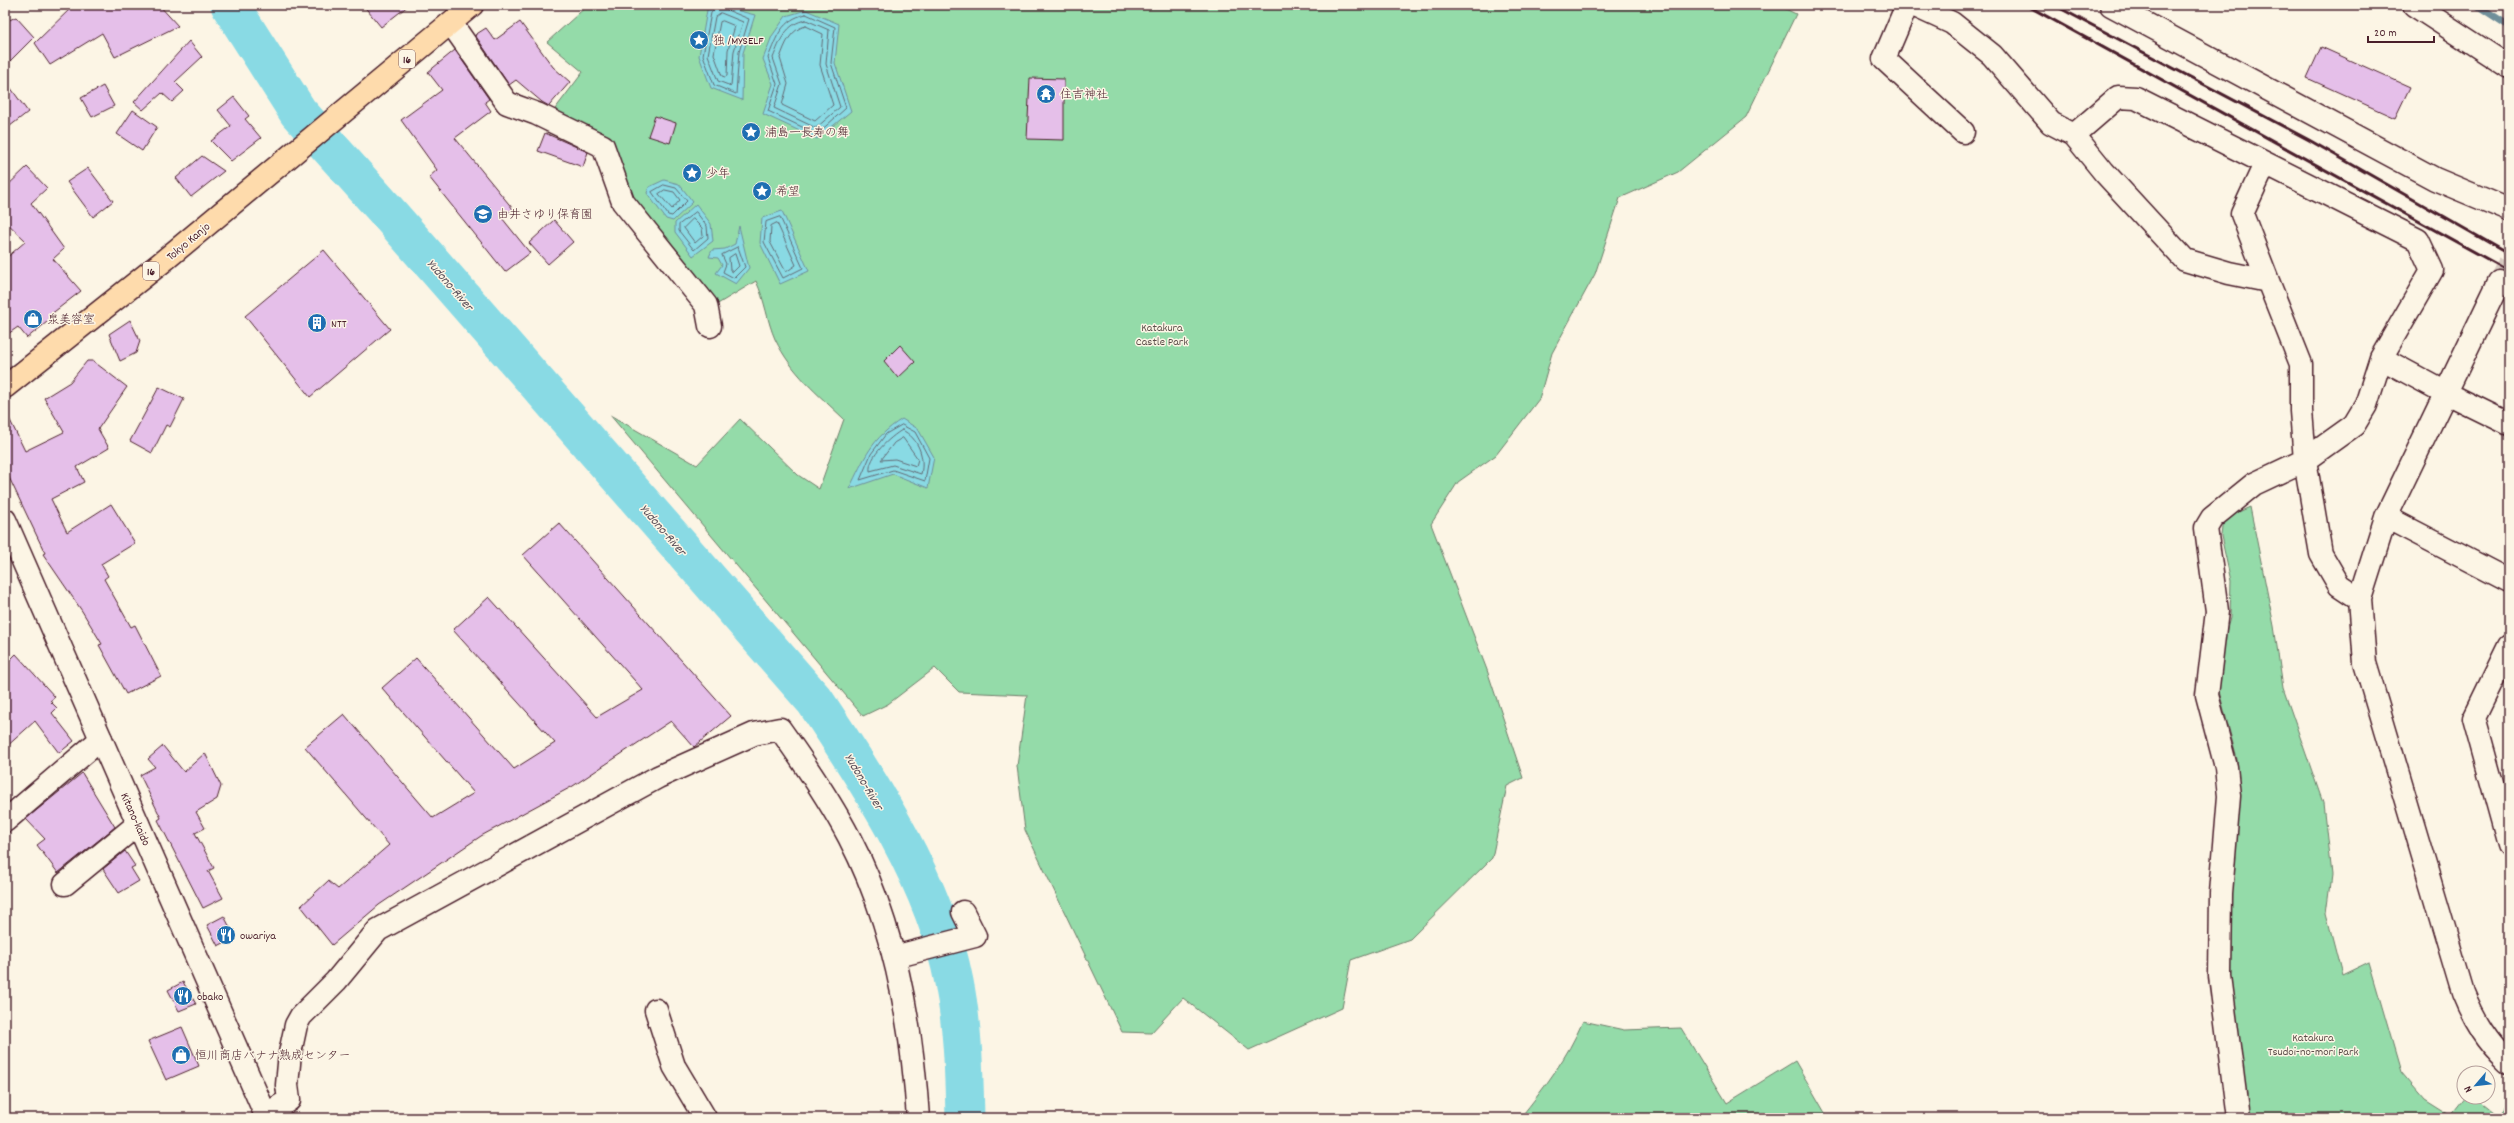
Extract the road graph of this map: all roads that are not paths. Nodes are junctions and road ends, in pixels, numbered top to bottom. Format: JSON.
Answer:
{"nodes":[{"id":1,"x":472,"y":5,"type":"edge"},
{"id":2,"x":1907,"y":5,"type":"edge"},
{"id":3,"x":1913,"y":5,"type":"edge"},
{"id":4,"x":2111,"y":5,"type":"edge"},
{"id":5,"x":2414,"y":5,"type":"edge"},
{"id":6,"x":451,"y":23,"type":"junction"},
{"id":7,"x":2509,"y":67,"type":"edge"},
{"id":8,"x":1963,"y":132,"type":"dead end"},
{"id":9,"x":2074,"y":135,"type":"junction"},
{"id":10,"x":2265,"y":164,"type":"junction"},
{"id":11,"x":2509,"y":210,"type":"edge"},
{"id":12,"x":2268,"y":281,"type":"junction"},
{"id":13,"x":2499,"y":282,"type":"tunnel mouth"},
{"id":14,"x":710,"y":326,"type":"dead end"},
{"id":15,"x":2381,"y":358,"type":"junction"},
{"id":16,"x":5,"y":387,"type":"edge"},
{"id":17,"x":2446,"y":394,"type":"junction"},
{"id":18,"x":2509,"y":424,"type":"edge"},
{"id":19,"x":2305,"y":460,"type":"junction"},
{"id":20,"x":2386,"y":517,"type":"junction"},
{"id":21,"x":5,"y":520,"type":"edge"},
{"id":22,"x":2509,"y":581,"type":"edge"},
{"id":23,"x":2360,"y":599,"type":"junction"},
{"id":24,"x":2509,"y":646,"type":"edge"},
{"id":25,"x":101,"y":739,"type":"junction"},
{"id":26,"x":5,"y":821,"type":"edge"},
{"id":27,"x":138,"y":824,"type":"junction"},
{"id":28,"x":2509,"y":845,"type":"edge"},
{"id":29,"x":65,"y":884,"type":"dead end"},
{"id":30,"x":964,"y":912,"type":"dead end"},
{"id":31,"x":898,"y":956,"type":"junction"},
{"id":32,"x":656,"y":1010,"type":"dead end"},
{"id":33,"x":2509,"y":1062,"type":"edge"},
{"id":34,"x":267,"y":1117,"type":"edge"},
{"id":35,"x":705,"y":1118,"type":"edge"},
{"id":36,"x":918,"y":1118,"type":"edge"},
{"id":37,"x":2238,"y":1118,"type":"edge"}],
"edges":[{"from":1,"to":6,"type":"highway","number":"16"},
{"from":2,"to":8,"type":"street"},
{"from":3,"to":9,"type":"street"},
{"from":4,"to":11,"type":"street"},
{"from":5,"to":7,"type":"street"},
{"from":6,"to":14,"type":"street"},
{"from":6,"to":16,"type":"highway","name":"Tokyo Kanjo","number":"16"},
{"from":9,"to":10,"type":"street"},
{"from":9,"to":12,"type":"street"},
{"from":10,"to":12,"type":"street"},
{"from":10,"to":15,"type":"street"},
{"from":12,"to":19,"type":"street"},
{"from":13,"to":17,"type":"street"},
{"from":15,"to":17,"type":"street"},
{"from":15,"to":19,"type":"street"},
{"from":17,"to":18,"type":"street"},
{"from":17,"to":20,"type":"street"},
{"from":19,"to":23,"type":"street"},
{"from":19,"to":37,"type":"street"},
{"from":20,"to":22,"type":"street"},
{"from":20,"to":23,"type":"street"},
{"from":21,"to":25,"type":"street","name":"Kitano-kaido"},
{"from":23,"to":33,"type":"street"},
{"from":24,"to":28,"type":"street"},
{"from":25,"to":26,"type":"street"},
{"from":25,"to":27,"type":"street","name":"Kitano-kaido"},
{"from":27,"to":29,"type":"street"},
{"from":27,"to":34,"type":"street","name":"Kitano-kaido"},
{"from":30,"to":31,"type":"street"},
{"from":31,"to":34,"type":"street"},
{"from":31,"to":36,"type":"street"},
{"from":32,"to":35,"type":"street"}]}
